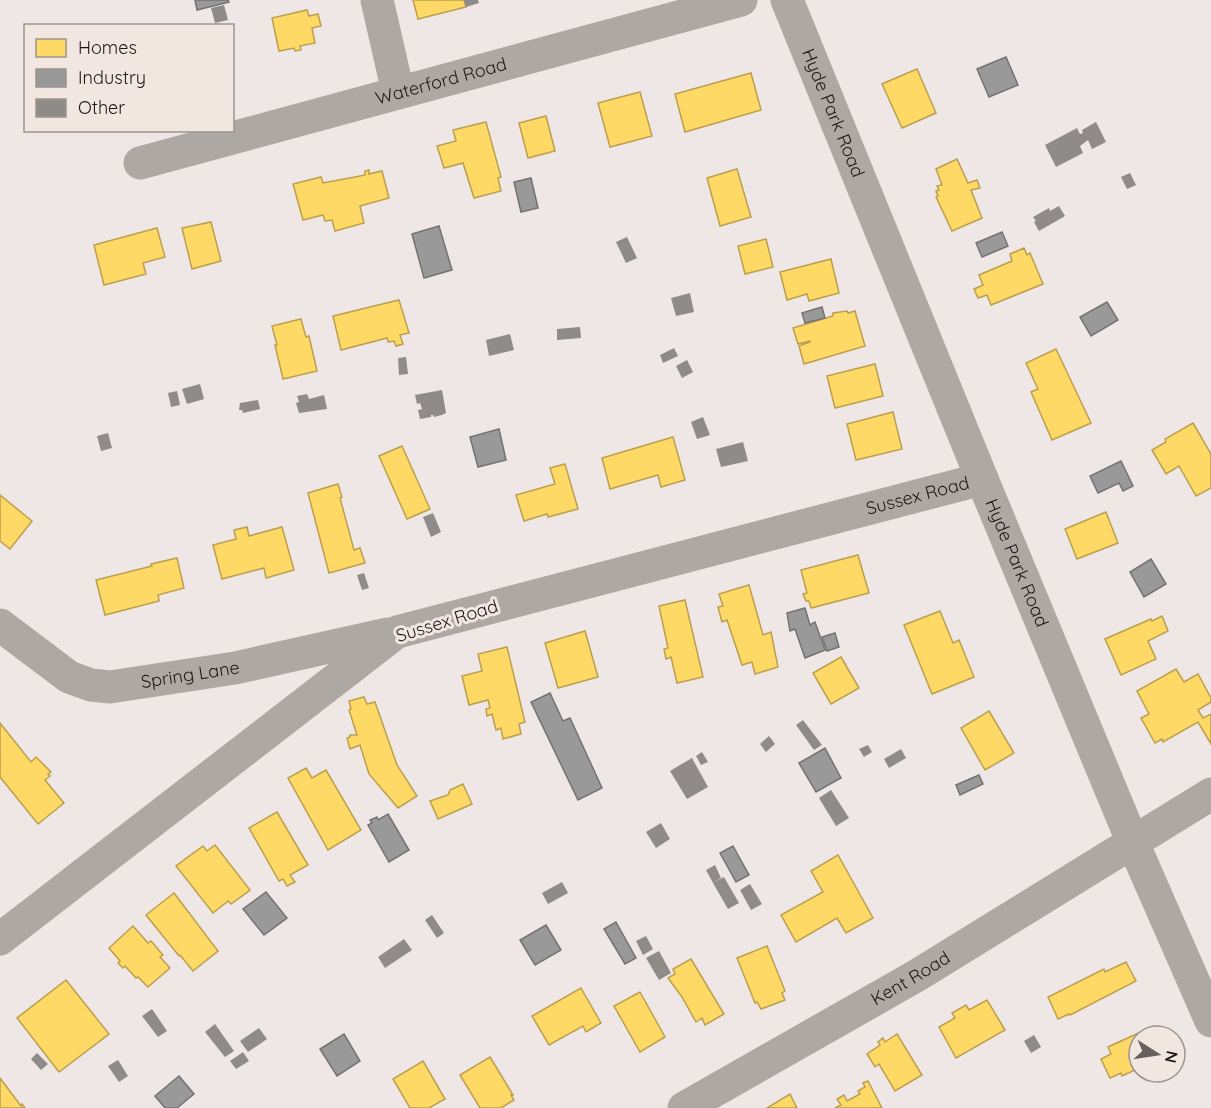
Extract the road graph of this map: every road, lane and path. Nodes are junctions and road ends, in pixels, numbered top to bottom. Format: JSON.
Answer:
{"nodes":[{"id":1,"x":377,"y":0,"type":"edge"},
{"id":2,"x":741,"y":0,"type":"edge"},
{"id":3,"x":787,"y":0,"type":"edge"},
{"id":4,"x":398,"y":92,"type":"junction"},
{"id":5,"x":140,"y":163,"type":"dead end"},
{"id":6,"x":982,"y":478,"type":"junction"},
{"id":7,"x":0,"y":625,"type":"edge"},
{"id":8,"x":397,"y":632,"type":"junction"},
{"id":9,"x":1211,"y":794,"type":"edge"},
{"id":10,"x":1133,"y":843,"type":"junction"},
{"id":11,"x":0,"y":939,"type":"edge"},
{"id":12,"x":1211,"y":1021,"type":"edge"},
{"id":13,"x":684,"y":1108,"type":"edge"}],
"edges":[{"from":1,"to":4,"type":"street"},
{"from":2,"to":4,"type":"street","name":"Waterford Road"},
{"from":3,"to":6,"type":"street","name":"Hyde Park Road"},
{"from":4,"to":5,"type":"street","name":"Waterford Road"},
{"from":6,"to":8,"type":"street","name":"Sussex Road"},
{"from":6,"to":10,"type":"street","name":"Hyde Park Road"},
{"from":7,"to":8,"type":"street","name":"Spring Lane"},
{"from":8,"to":11,"type":"street","name":"Sussex Road"},
{"from":9,"to":10,"type":"street","name":"Kent Road"},
{"from":10,"to":12,"type":"street","name":"Hyde Park Road"},
{"from":10,"to":13,"type":"street","name":"Kent Road"}]}
